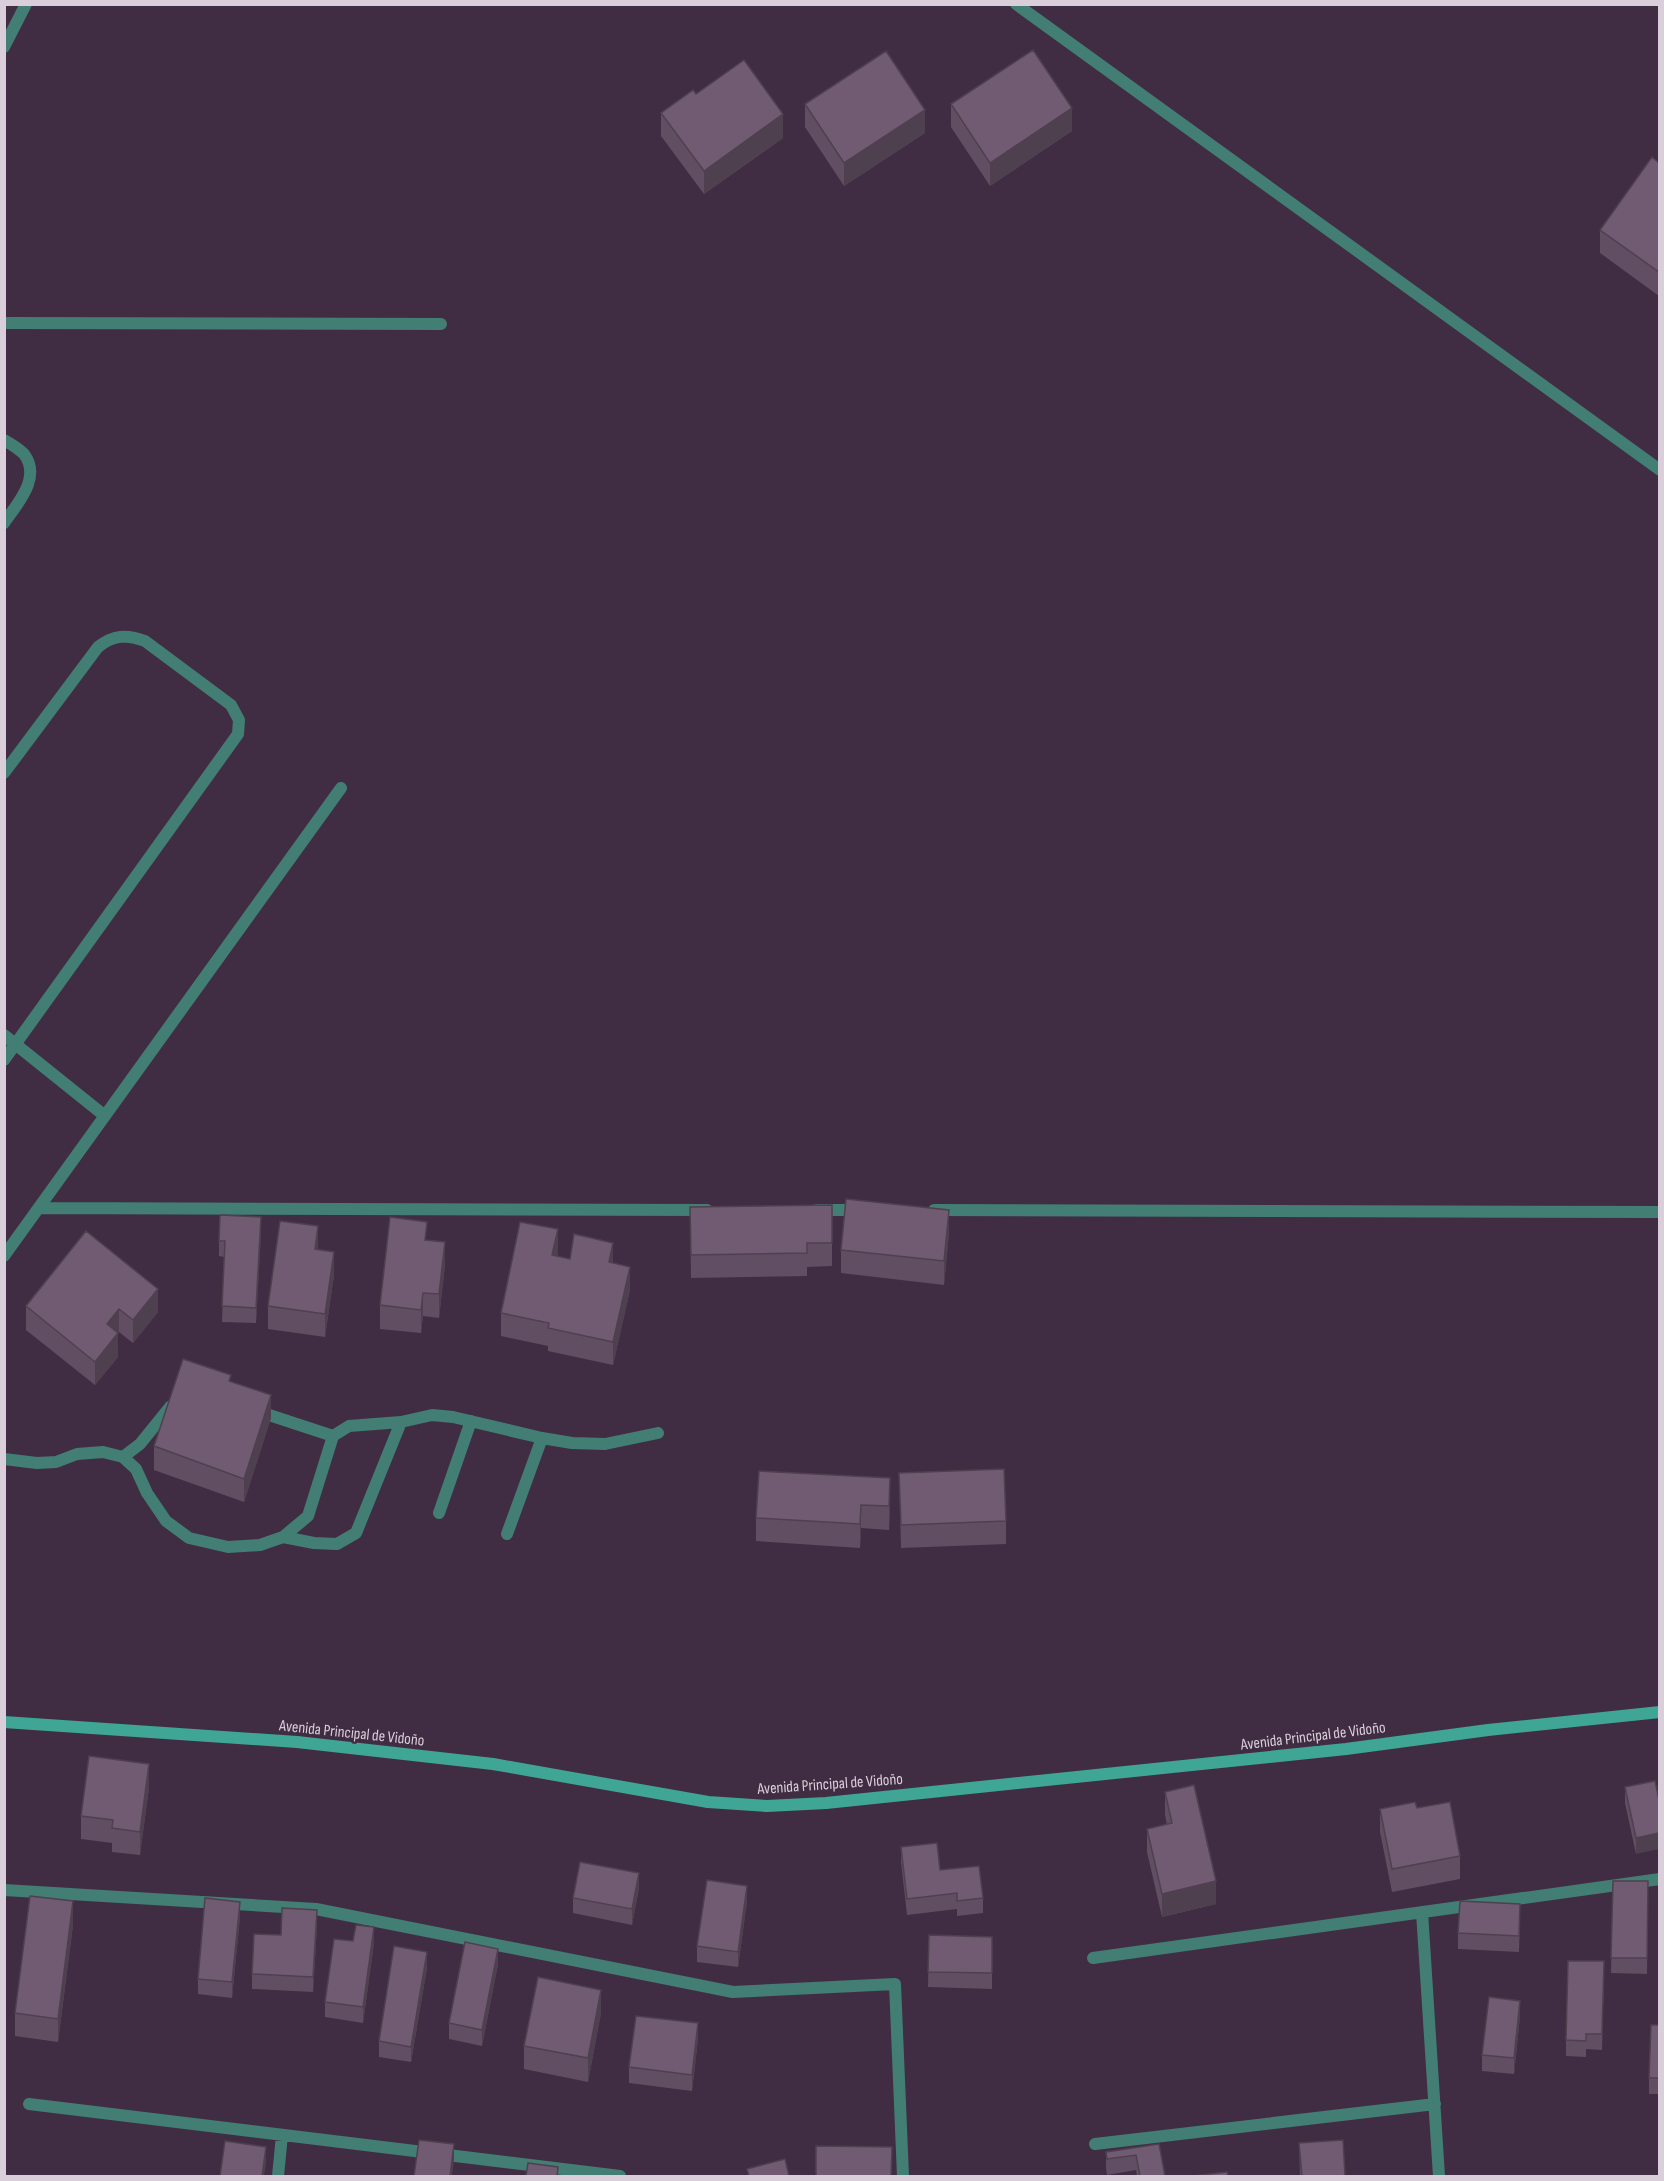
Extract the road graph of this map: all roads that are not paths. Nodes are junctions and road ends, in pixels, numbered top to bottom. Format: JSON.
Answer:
{"nodes":[{"id":1,"x":26,"y":4,"type":"edge"},
{"id":2,"x":1016,"y":4,"type":"edge"},
{"id":3,"x":4,"y":47,"type":"edge"},
{"id":4,"x":4,"y":323,"type":"edge"},
{"id":5,"x":441,"y":324,"type":"dead end"},
{"id":6,"x":4,"y":440,"type":"edge"},
{"id":7,"x":1659,"y":470,"type":"edge"},
{"id":8,"x":4,"y":523,"type":"edge"},
{"id":9,"x":4,"y":773,"type":"edge"},
{"id":10,"x":341,"y":788,"type":"dead end"},
{"id":11,"x":4,"y":1035,"type":"edge"},
{"id":12,"x":16,"y":1044,"type":"junction"},
{"id":13,"x":4,"y":1060,"type":"edge"},
{"id":14,"x":105,"y":1116,"type":"junction"},
{"id":15,"x":39,"y":1208,"type":"junction"},
{"id":16,"x":718,"y":1210,"type":"edge"},
{"id":17,"x":801,"y":1210,"type":"edge"},
{"id":18,"x":873,"y":1210,"type":"edge"},
{"id":19,"x":921,"y":1210,"type":"edge"},
{"id":20,"x":1659,"y":1212,"type":"edge"},
{"id":21,"x":4,"y":1256,"type":"edge"},
{"id":22,"x":190,"y":1396,"type":"edge"},
{"id":23,"x":246,"y":1408,"type":"edge"},
{"id":24,"x":471,"y":1421,"type":"junction"},
{"id":25,"x":401,"y":1422,"type":"junction"},
{"id":26,"x":658,"y":1433,"type":"dead end"},
{"id":27,"x":333,"y":1436,"type":"junction"},
{"id":28,"x":542,"y":1438,"type":"junction"},
{"id":29,"x":123,"y":1457,"type":"junction"},
{"id":30,"x":4,"y":1459,"type":"edge"},
{"id":31,"x":439,"y":1513,"type":"dead end"},
{"id":32,"x":507,"y":1534,"type":"dead end"},
{"id":33,"x":284,"y":1537,"type":"junction"},
{"id":34,"x":1659,"y":1712,"type":"edge"},
{"id":35,"x":4,"y":1722,"type":"edge"},
{"id":36,"x":1659,"y":1879,"type":"edge"},
{"id":37,"x":4,"y":1890,"type":"edge"},
{"id":38,"x":1422,"y":1912,"type":"junction"},
{"id":39,"x":1093,"y":1958,"type":"dead end"},
{"id":40,"x":29,"y":2104,"type":"dead end"},
{"id":41,"x":1435,"y":2104,"type":"junction"},
{"id":42,"x":282,"y":2135,"type":"junction"},
{"id":43,"x":1095,"y":2144,"type":"dead end"},
{"id":44,"x":278,"y":2176,"type":"edge"},
{"id":45,"x":620,"y":2176,"type":"edge"},
{"id":46,"x":903,"y":2176,"type":"edge"},
{"id":47,"x":1439,"y":2176,"type":"edge"}],
"edges":[{"from":1,"to":3,"type":"street"},
{"from":2,"to":7,"type":"street"},
{"from":4,"to":5,"type":"street"},
{"from":6,"to":8,"type":"street"},
{"from":9,"to":12,"type":"street"},
{"from":10,"to":14,"type":"street"},
{"from":11,"to":12,"type":"street"},
{"from":12,"to":13,"type":"street"},
{"from":12,"to":14,"type":"street"},
{"from":14,"to":15,"type":"street"},
{"from":15,"to":16,"type":"street"},
{"from":15,"to":21,"type":"street"},
{"from":17,"to":18,"type":"street"},
{"from":19,"to":20,"type":"street"},
{"from":22,"to":29,"type":"street"},
{"from":23,"to":27,"type":"street"},
{"from":24,"to":25,"type":"street"},
{"from":24,"to":28,"type":"street"},
{"from":24,"to":31,"type":"street"},
{"from":25,"to":27,"type":"street"},
{"from":25,"to":33,"type":"street"},
{"from":26,"to":28,"type":"street"},
{"from":27,"to":33,"type":"street"},
{"from":28,"to":32,"type":"street"},
{"from":29,"to":30,"type":"street"},
{"from":29,"to":33,"type":"street"},
{"from":34,"to":35,"type":"main road","name":"Avenida Principal de Vidoño"},
{"from":36,"to":38,"type":"street"},
{"from":37,"to":46,"type":"street"},
{"from":38,"to":39,"type":"street"},
{"from":38,"to":41,"type":"street"},
{"from":40,"to":42,"type":"street"},
{"from":41,"to":43,"type":"street"},
{"from":41,"to":47,"type":"street"},
{"from":42,"to":44,"type":"street"},
{"from":42,"to":45,"type":"street"}]}
